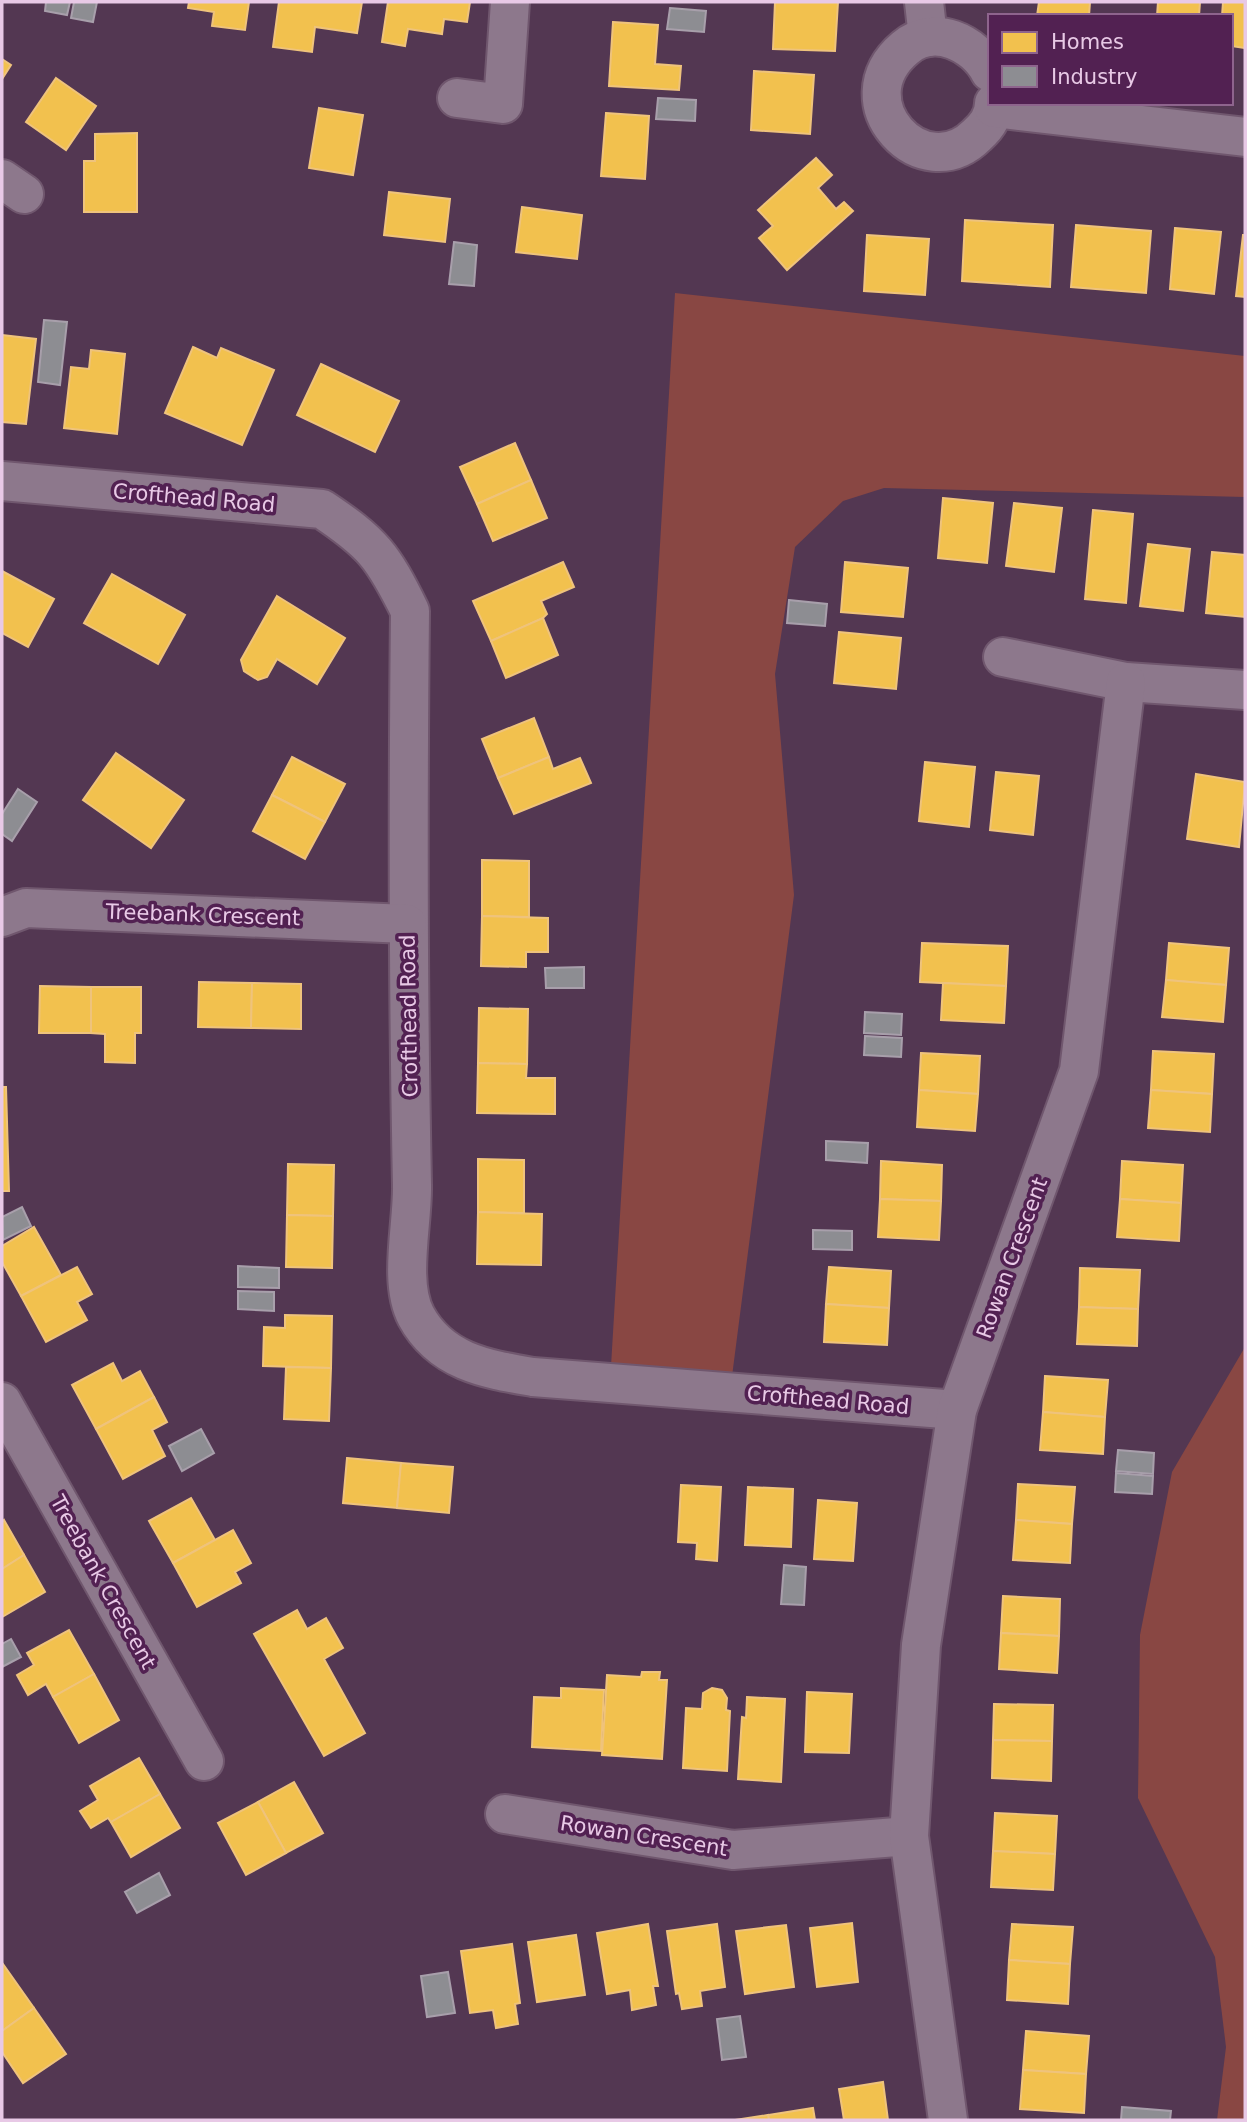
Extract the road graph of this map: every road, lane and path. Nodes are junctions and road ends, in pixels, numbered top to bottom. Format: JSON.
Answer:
{"nodes":[{"id":1,"x":510,"y":2,"type":"edge"},
{"id":2,"x":926,"y":19,"type":"edge"},
{"id":3,"x":988,"y":78,"type":"edge"},
{"id":4,"x":457,"y":98,"type":"dead end"},
{"id":5,"x":991,"y":105,"type":"edge"},
{"id":6,"x":1057,"y":105,"type":"edge"},
{"id":7,"x":1245,"y":137,"type":"edge"},
{"id":8,"x":2,"y":481,"type":"edge"},
{"id":9,"x":1003,"y":657,"type":"dead end"},
{"id":10,"x":1126,"y":682,"type":"junction"},
{"id":11,"x":1245,"y":690,"type":"edge"},
{"id":12,"x":2,"y":917,"type":"edge"},
{"id":13,"x":407,"y":924,"type":"junction"},
{"id":14,"x":2,"y":1402,"type":"edge"},
{"id":15,"x":957,"y":1410,"type":"junction"},
{"id":16,"x":204,"y":1762,"type":"dead end"},
{"id":17,"x":505,"y":1814,"type":"dead end"},
{"id":18,"x":909,"y":1836,"type":"junction"},
{"id":19,"x":948,"y":2120,"type":"edge"}],
"edges":[{"from":1,"to":4,"type":"street"},
{"from":2,"to":3,"type":"street"},
{"from":2,"to":5,"type":"street"},
{"from":6,"to":7,"type":"street"},
{"from":8,"to":13,"type":"street","name":"Crofthead Road"},
{"from":9,"to":10,"type":"street"},
{"from":10,"to":11,"type":"street"},
{"from":10,"to":15,"type":"street","name":"Rowan Crescent"},
{"from":12,"to":13,"type":"street","name":"Treebank Crescent"},
{"from":13,"to":15,"type":"street","name":"Crofthead Road"},
{"from":14,"to":16,"type":"street","name":"Treebank Crescent"},
{"from":15,"to":18,"type":"street","name":"Rowan Crescent"},
{"from":17,"to":18,"type":"street","name":"Rowan Crescent"},
{"from":18,"to":19,"type":"street","name":"Rowan Crescent"}]}
